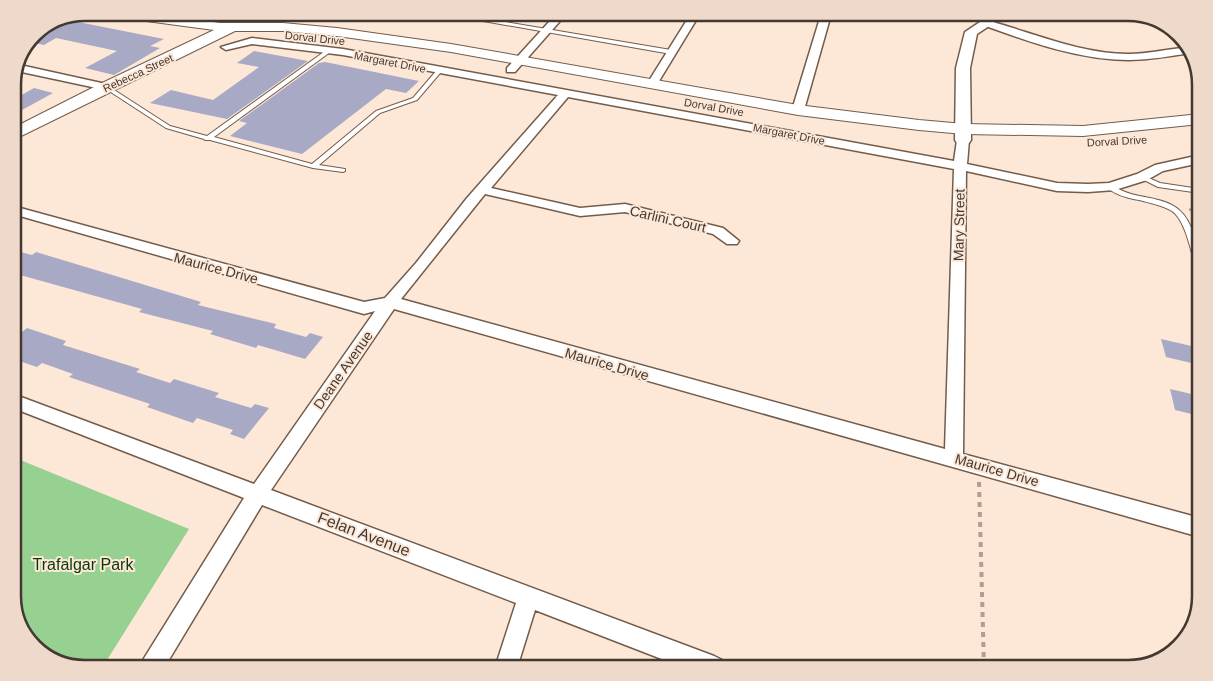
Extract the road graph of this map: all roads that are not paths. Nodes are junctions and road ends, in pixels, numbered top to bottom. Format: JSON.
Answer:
{"nodes":[{"id":1,"x":164,"y":21,"type":"edge"},
{"id":2,"x":249,"y":21,"type":"edge"},
{"id":3,"x":272,"y":21,"type":"edge"},
{"id":4,"x":487,"y":21,"type":"edge"},
{"id":5,"x":555,"y":21,"type":"edge"},
{"id":6,"x":691,"y":21,"type":"edge"},
{"id":7,"x":824,"y":21,"type":"edge"},
{"id":8,"x":989,"y":21,"type":"edge"},
{"id":9,"x":176,"y":23,"type":"junction"},
{"id":10,"x":986,"y":23,"type":"junction"},
{"id":11,"x":232,"y":28,"type":"junction"},
{"id":12,"x":309,"y":29,"type":"junction"},
{"id":13,"x":546,"y":31,"type":"junction"},
{"id":14,"x":226,"y":47,"type":"dead end"},
{"id":15,"x":330,"y":50,"type":"junction"},
{"id":16,"x":1182,"y":51,"type":"edge"},
{"id":17,"x":180,"y":52,"type":"junction"},
{"id":18,"x":672,"y":52,"type":"junction"},
{"id":19,"x":515,"y":65,"type":"junction"},
{"id":20,"x":23,"y":69,"type":"edge"},
{"id":21,"x":438,"y":71,"type":"junction"},
{"id":22,"x":652,"y":84,"type":"junction"},
{"id":23,"x":106,"y":87,"type":"junction"},
{"id":24,"x":565,"y":94,"type":"junction"},
{"id":25,"x":798,"y":110,"type":"junction"},
{"id":26,"x":1192,"y":120,"type":"edge"},
{"id":27,"x":21,"y":131,"type":"edge"},
{"id":28,"x":964,"y":135,"type":"junction"},
{"id":29,"x":1192,"y":135,"type":"edge"},
{"id":30,"x":206,"y":139,"type":"junction"},
{"id":31,"x":1192,"y":161,"type":"edge"},
{"id":32,"x":313,"y":166,"type":"junction"},
{"id":33,"x":960,"y":166,"type":"junction"},
{"id":34,"x":342,"y":170,"type":"dead end"},
{"id":35,"x":1142,"y":177,"type":"junction"},
{"id":36,"x":1110,"y":187,"type":"junction"},
{"id":37,"x":483,"y":190,"type":"junction"},
{"id":38,"x":1192,"y":190,"type":"edge"},
{"id":39,"x":21,"y":212,"type":"edge"},
{"id":40,"x":732,"y":241,"type":"dead end"},
{"id":41,"x":1192,"y":247,"type":"edge"},
{"id":42,"x":390,"y":302,"type":"junction"},
{"id":43,"x":21,"y":404,"type":"edge"},
{"id":44,"x":954,"y":458,"type":"junction"},
{"id":45,"x":257,"y":495,"type":"junction"},
{"id":46,"x":1192,"y":526,"type":"edge"},
{"id":47,"x":528,"y":598,"type":"junction"},
{"id":48,"x":156,"y":660,"type":"edge"},
{"id":49,"x":509,"y":660,"type":"edge"},
{"id":50,"x":693,"y":660,"type":"edge"}],
"edges":[{"from":1,"to":9,"type":"main road","name":"Dorval Drive"},
{"from":2,"to":11,"type":"main road","name":"Rebecca Street"},
{"from":3,"to":12,"type":"main road"},
{"from":4,"to":13,"type":"lane"},
{"from":5,"to":13,"type":"street"},
{"from":6,"to":18,"type":"street"},
{"from":7,"to":25,"type":"street"},
{"from":8,"to":10,"type":"street","name":"Mary Street"},
{"from":9,"to":11,"type":"main road","name":"Dorval Drive"},
{"from":9,"to":17,"type":"main road"},
{"from":10,"to":16,"type":"street"},
{"from":10,"to":28,"type":"street","name":"Mary Street"},
{"from":11,"to":12,"type":"main road","name":"Dorval Drive"},
{"from":11,"to":17,"type":"main road","name":"Rebecca Street"},
{"from":11,"to":19,"type":"main road","name":"Dorval Drive"},
{"from":12,"to":19,"type":"main road","name":"Dorval Drive"},
{"from":13,"to":18,"type":"lane"},
{"from":13,"to":19,"type":"street"},
{"from":14,"to":15,"type":"street","name":"Margaret Drive"},
{"from":15,"to":21,"type":"street","name":"Margaret Drive"},
{"from":15,"to":30,"type":"lane"},
{"from":17,"to":23,"type":"main road","name":"Rebecca Street"},
{"from":18,"to":22,"type":"street"},
{"from":19,"to":22,"type":"main road","name":"Dorval Drive"},
{"from":19,"to":28,"type":"main road","name":"Dorval Drive"},
{"from":20,"to":23,"type":"street"},
{"from":21,"to":24,"type":"street","name":"Margaret Drive"},
{"from":21,"to":32,"type":"lane"},
{"from":22,"to":25,"type":"main road","name":"Dorval Drive"},
{"from":23,"to":27,"type":"main road","name":"Rebecca Street"},
{"from":23,"to":30,"type":"lane"},
{"from":24,"to":33,"type":"street","name":"Margaret Drive"},
{"from":24,"to":37,"type":"street","name":"Deane Avenue"},
{"from":25,"to":28,"type":"main road","name":"Dorval Drive"},
{"from":26,"to":28,"type":"main road","name":"Dorval Drive"},
{"from":28,"to":29,"type":"main road","name":"Dorval Drive"},
{"from":28,"to":33,"type":"street","name":"Mary Street"},
{"from":30,"to":32,"type":"lane"},
{"from":31,"to":35,"type":"street","name":"Margaret Drive"},
{"from":32,"to":34,"type":"lane"},
{"from":33,"to":36,"type":"street","name":"Margaret Drive"},
{"from":33,"to":44,"type":"street","name":"Mary Street"},
{"from":35,"to":36,"type":"street","name":"Margaret Drive"},
{"from":35,"to":38,"type":"lane"},
{"from":36,"to":41,"type":"lane"},
{"from":37,"to":40,"type":"street","name":"Carlini Court"},
{"from":37,"to":42,"type":"street","name":"Deane Avenue"},
{"from":39,"to":42,"type":"street","name":"Maurice Drive"},
{"from":42,"to":44,"type":"street","name":"Maurice Drive"},
{"from":42,"to":45,"type":"street","name":"Deane Avenue"},
{"from":43,"to":45,"type":"street","name":"Felan Avenue"},
{"from":44,"to":46,"type":"street","name":"Maurice Drive"},
{"from":45,"to":47,"type":"street","name":"Felan Avenue"},
{"from":45,"to":48,"type":"street","name":"Deane Avenue"},
{"from":47,"to":49,"type":"street"},
{"from":47,"to":50,"type":"street","name":"Felan Avenue"}]}
